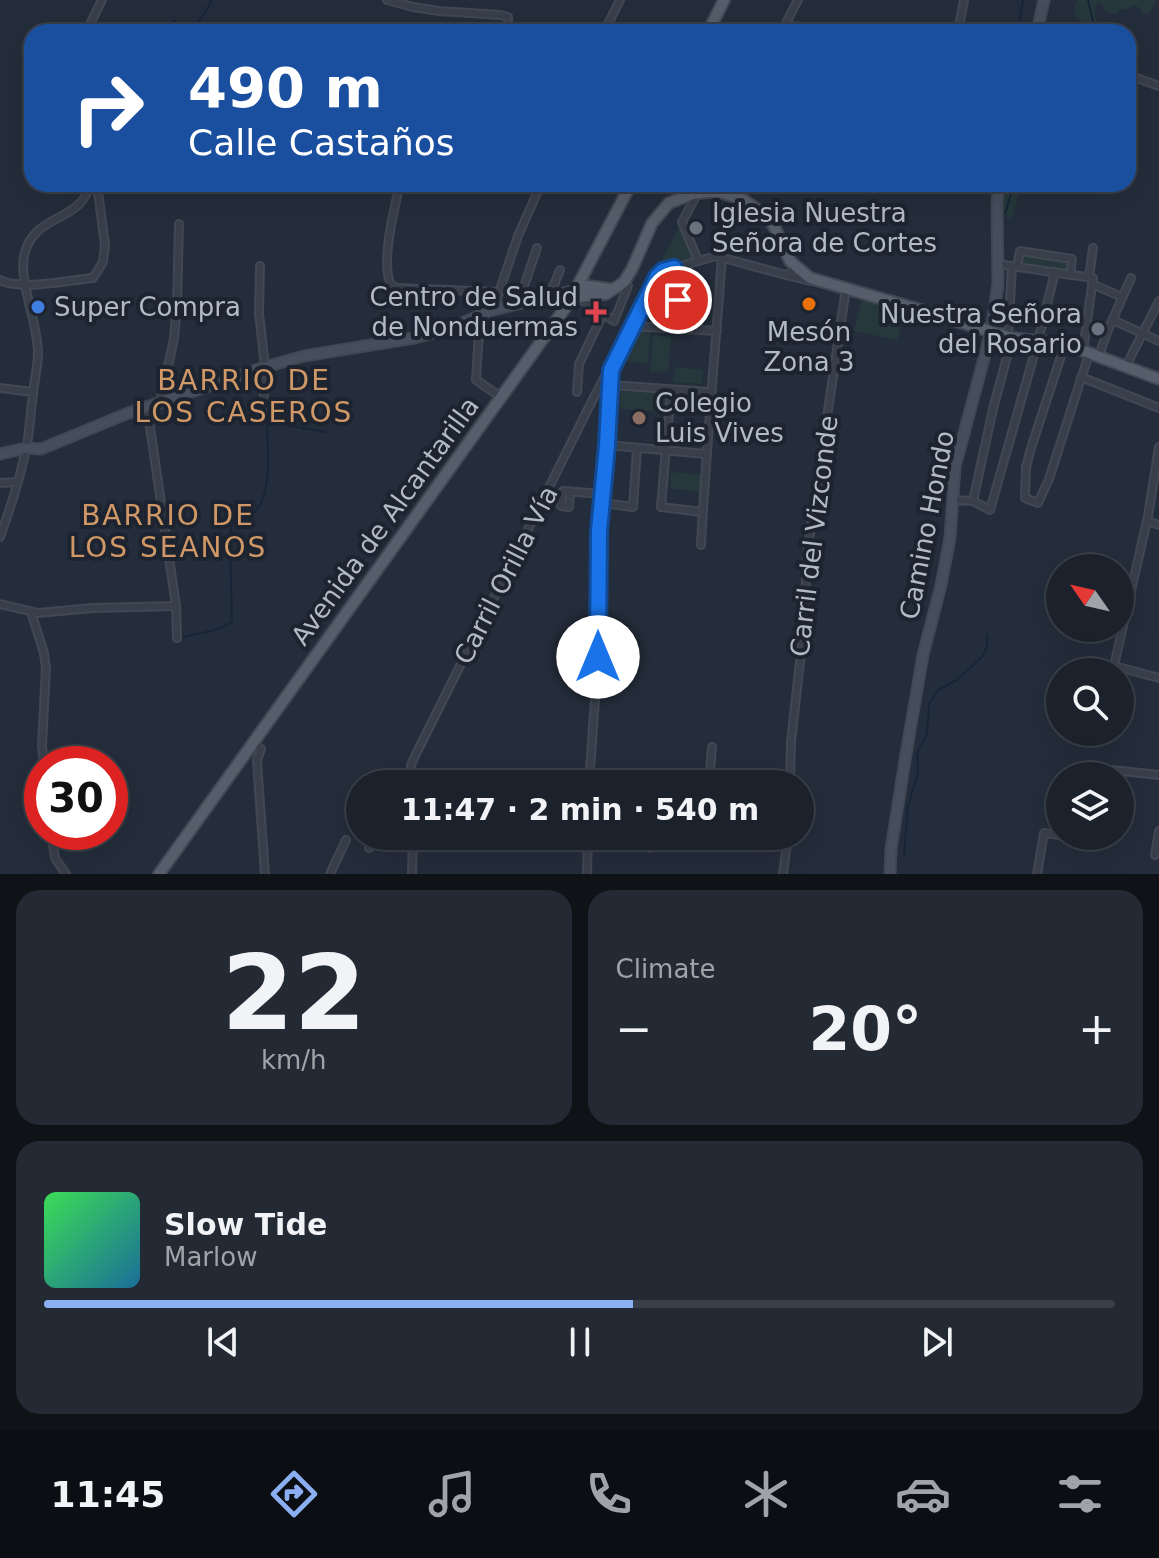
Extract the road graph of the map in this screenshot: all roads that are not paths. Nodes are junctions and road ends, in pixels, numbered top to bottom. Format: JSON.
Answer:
{"nodes":[{"id":1,"x":102,"y":0,"type":"edge"},
{"id":2,"x":387,"y":0,"type":"edge"},
{"id":3,"x":620,"y":0,"type":"edge"},
{"id":4,"x":724,"y":0,"type":"edge"},
{"id":5,"x":798,"y":0,"type":"edge"},
{"id":6,"x":964,"y":0,"type":"edge"},
{"id":7,"x":1044,"y":0,"type":"edge"},
{"id":8,"x":90,"y":24,"type":"edge"},
{"id":9,"x":508,"y":24,"type":"edge"},
{"id":10,"x":608,"y":24,"type":"edge"},
{"id":11,"x":712,"y":24,"type":"edge"},
{"id":12,"x":786,"y":24,"type":"edge"},
{"id":13,"x":960,"y":24,"type":"edge"},
{"id":14,"x":1039,"y":24,"type":"edge"},
{"id":15,"x":1136,"y":78,"type":"edge"},
{"id":16,"x":1159,"y":86,"type":"edge"},
{"id":17,"x":89,"y":192,"type":"edge"},
{"id":18,"x":98,"y":192,"type":"edge"},
{"id":19,"x":398,"y":192,"type":"edge"},
{"id":20,"x":537,"y":192,"type":"edge"},
{"id":21,"x":627,"y":192,"type":"edge"},
{"id":22,"x":998,"y":192,"type":"edge"},
{"id":23,"x":695,"y":198,"type":"dead end"},
{"id":24,"x":179,"y":224,"type":"dead end"},
{"id":25,"x":537,"y":248,"type":"dead end"},
{"id":26,"x":1093,"y":248,"type":"dead end"},
{"id":27,"x":722,"y":257,"type":"junction"},
{"id":28,"x":698,"y":260,"type":"junction"},
{"id":29,"x":997,"y":264,"type":"junction"},
{"id":30,"x":794,"y":265,"type":"junction"},
{"id":31,"x":260,"y":266,"type":"dead end"},
{"id":32,"x":1014,"y":266,"type":"junction"},
{"id":33,"x":674,"y":268,"type":"junction"},
{"id":34,"x":560,"y":270,"type":"dead end"},
{"id":35,"x":777,"y":272,"type":"junction"},
{"id":36,"x":1055,"y":272,"type":"junction"},
{"id":37,"x":786,"y":275,"type":"junction"},
{"id":38,"x":1070,"y":275,"type":"junction"},
{"id":39,"x":1131,"y":278,"type":"dead end"},
{"id":40,"x":0,"y":280,"type":"edge"},
{"id":41,"x":815,"y":281,"type":"junction"},
{"id":42,"x":1090,"y":281,"type":"junction"},
{"id":43,"x":25,"y":285,"type":"junction"},
{"id":44,"x":624,"y":286,"type":"junction"},
{"id":45,"x":846,"y":288,"type":"junction"},
{"id":46,"x":500,"y":292,"type":"junction"},
{"id":47,"x":584,"y":292,"type":"junction"},
{"id":48,"x":549,"y":297,"type":"junction"},
{"id":49,"x":1122,"y":297,"type":"junction"},
{"id":50,"x":1159,"y":301,"type":"edge"},
{"id":51,"x":518,"y":304,"type":"junction"},
{"id":52,"x":493,"y":310,"type":"junction"},
{"id":53,"x":603,"y":314,"type":"junction"},
{"id":54,"x":480,"y":316,"type":"junction"},
{"id":55,"x":1113,"y":320,"type":"junction"},
{"id":56,"x":632,"y":326,"type":"junction"},
{"id":57,"x":676,"y":328,"type":"junction"},
{"id":58,"x":717,"y":331,"type":"junction"},
{"id":59,"x":991,"y":332,"type":"junction"},
{"id":60,"x":1143,"y":334,"type":"junction"},
{"id":61,"x":1010,"y":338,"type":"junction"},
{"id":62,"x":1038,"y":341,"type":"junction"},
{"id":63,"x":1159,"y":341,"type":"edge"},
{"id":64,"x":1065,"y":344,"type":"junction"},
{"id":65,"x":1090,"y":354,"type":"junction"},
{"id":66,"x":263,"y":368,"type":"junction"},
{"id":67,"x":1125,"y":368,"type":"junction"},
{"id":68,"x":611,"y":370,"type":"junction"},
{"id":69,"x":1081,"y":377,"type":"junction"},
{"id":70,"x":1159,"y":379,"type":"edge"},
{"id":71,"x":611,"y":385,"type":"junction"},
{"id":72,"x":0,"y":388,"type":"edge"},
{"id":73,"x":671,"y":390,"type":"junction"},
{"id":74,"x":33,"y":392,"type":"junction"},
{"id":75,"x":577,"y":392,"type":"dead end"},
{"id":76,"x":710,"y":392,"type":"junction"},
{"id":77,"x":501,"y":397,"type":"junction"},
{"id":78,"x":160,"y":402,"type":"junction"},
{"id":79,"x":145,"y":408,"type":"junction"},
{"id":80,"x":1159,"y":408,"type":"edge"},
{"id":81,"x":266,"y":413,"type":"dead end"},
{"id":82,"x":607,"y":445,"type":"junction"},
{"id":83,"x":1159,"y":447,"type":"edge"},
{"id":84,"x":26,"y":448,"type":"junction"},
{"id":85,"x":637,"y":448,"type":"junction"},
{"id":86,"x":666,"y":450,"type":"junction"},
{"id":87,"x":0,"y":454,"type":"edge"},
{"id":88,"x":706,"y":454,"type":"junction"},
{"id":89,"x":17,"y":482,"type":"junction"},
{"id":90,"x":0,"y":483,"type":"edge"},
{"id":91,"x":570,"y":492,"type":"dead end"},
{"id":92,"x":603,"y":494,"type":"junction"},
{"id":93,"x":952,"y":500,"type":"junction"},
{"id":94,"x":973,"y":501,"type":"junction"},
{"id":95,"x":602,"y":503,"type":"junction"},
{"id":96,"x":702,"y":512,"type":"junction"},
{"id":97,"x":1147,"y":521,"type":"junction"},
{"id":98,"x":1159,"y":525,"type":"edge"},
{"id":99,"x":1,"y":529,"type":"edge"},
{"id":100,"x":0,"y":537,"type":"edge"},
{"id":101,"x":701,"y":545,"type":"dead end"},
{"id":102,"x":0,"y":604,"type":"edge"},
{"id":103,"x":176,"y":606,"type":"junction"},
{"id":104,"x":31,"y":612,"type":"junction"},
{"id":105,"x":177,"y":638,"type":"dead end"},
{"id":106,"x":1159,"y":678,"type":"edge"},
{"id":107,"x":253,"y":743,"type":"junction"},
{"id":108,"x":42,"y":746,"type":"edge"},
{"id":109,"x":712,"y":747,"type":"dead end"},
{"id":110,"x":411,"y":770,"type":"edge"},
{"id":111,"x":590,"y":770,"type":"edge"},
{"id":112,"x":710,"y":770,"type":"edge"},
{"id":113,"x":790,"y":770,"type":"edge"},
{"id":114,"x":1134,"y":772,"type":"edge"},
{"id":115,"x":1159,"y":775,"type":"edge"},
{"id":116,"x":1159,"y":831,"type":"edge"},
{"id":117,"x":1046,"y":833,"type":"edge"},
{"id":118,"x":346,"y":840,"type":"dead end"},
{"id":119,"x":54,"y":850,"type":"edge"},
{"id":120,"x":413,"y":850,"type":"edge"},
{"id":121,"x":588,"y":850,"type":"edge"},
{"id":122,"x":786,"y":850,"type":"edge"},
{"id":123,"x":1155,"y":855,"type":"dead end"},
{"id":124,"x":66,"y":874,"type":"edge"},
{"id":125,"x":159,"y":874,"type":"edge"},
{"id":126,"x":265,"y":874,"type":"edge"},
{"id":127,"x":330,"y":874,"type":"edge"},
{"id":128,"x":412,"y":874,"type":"edge"},
{"id":129,"x":587,"y":874,"type":"edge"},
{"id":130,"x":783,"y":874,"type":"edge"},
{"id":131,"x":890,"y":874,"type":"edge"},
{"id":132,"x":1037,"y":874,"type":"edge"}],
"edges":[{"from":1,"to":8,"type":"street"},
{"from":2,"to":9,"type":"street"},
{"from":3,"to":10,"type":"street"},
{"from":4,"to":11,"type":"main road"},
{"from":5,"to":12,"type":"street"},
{"from":6,"to":13,"type":"street"},
{"from":7,"to":14,"type":"main road"},
{"from":15,"to":16,"type":"street"},
{"from":17,"to":43,"type":"street"},
{"from":18,"to":43,"type":"street"},
{"from":19,"to":46,"type":"street"},
{"from":20,"to":46,"type":"street"},
{"from":21,"to":47,"type":"main road","name":"Avenida de Alcantarilla"},
{"from":22,"to":29,"type":"main road","name":"Camino Hondo"},
{"from":23,"to":28,"type":"street"},
{"from":24,"to":78,"type":"street"},
{"from":25,"to":51,"type":"street"},
{"from":26,"to":42,"type":"street"},
{"from":27,"to":28,"type":"street"},
{"from":27,"to":35,"type":"street"},
{"from":27,"to":58,"type":"street"},
{"from":28,"to":33,"type":"street"},
{"from":29,"to":32,"type":"street"},
{"from":29,"to":59,"type":"main road","name":"Camino Hondo"},
{"from":30,"to":35,"type":"street"},
{"from":30,"to":37,"type":"street"},
{"from":30,"to":41,"type":"main road"},
{"from":30,"to":44,"type":"main road"},
{"from":31,"to":66,"type":"street"},
{"from":32,"to":36,"type":"street"},
{"from":32,"to":38,"type":"street"},
{"from":32,"to":61,"type":"street"},
{"from":33,"to":56,"type":"street","name":"Carril Orilla Vía"},
{"from":33,"to":57,"type":"street"},
{"from":34,"to":48,"type":"street"},
{"from":35,"to":37,"type":"street"},
{"from":36,"to":38,"type":"street"},
{"from":36,"to":62,"type":"street"},
{"from":37,"to":41,"type":"street"},
{"from":38,"to":42,"type":"street"},
{"from":39,"to":49,"type":"street"},
{"from":40,"to":43,"type":"street"},
{"from":41,"to":45,"type":"main road"},
{"from":42,"to":49,"type":"street"},
{"from":42,"to":65,"type":"street"},
{"from":43,"to":74,"type":"street"},
{"from":44,"to":47,"type":"main road"},
{"from":44,"to":53,"type":"street"},
{"from":45,"to":59,"type":"main road"},
{"from":45,"to":113,"type":"street","name":"Carril del Vizconde"},
{"from":46,"to":52,"type":"street"},
{"from":47,"to":48,"type":"main road"},
{"from":47,"to":53,"type":"street"},
{"from":47,"to":77,"type":"main road","name":"Avenida de Alcantarilla"},
{"from":48,"to":51,"type":"main road"},
{"from":49,"to":55,"type":"street"},
{"from":50,"to":60,"type":"street"},
{"from":51,"to":52,"type":"main road"},
{"from":52,"to":54,"type":"main road"},
{"from":53,"to":75,"type":"street"},
{"from":54,"to":66,"type":"main road"},
{"from":54,"to":77,"type":"street"},
{"from":55,"to":60,"type":"street"},
{"from":55,"to":65,"type":"street"},
{"from":56,"to":57,"type":"street"},
{"from":56,"to":68,"type":"street","name":"Carril Orilla Vía"},
{"from":57,"to":58,"type":"street"},
{"from":58,"to":76,"type":"street"},
{"from":59,"to":61,"type":"main road"},
{"from":59,"to":93,"type":"main road","name":"Camino Hondo"},
{"from":60,"to":63,"type":"street"},
{"from":60,"to":67,"type":"street"},
{"from":61,"to":62,"type":"main road"},
{"from":61,"to":94,"type":"street"},
{"from":62,"to":64,"type":"main road"},
{"from":62,"to":94,"type":"street"},
{"from":64,"to":65,"type":"main road"},
{"from":64,"to":69,"type":"street"},
{"from":65,"to":67,"type":"main road"},
{"from":65,"to":69,"type":"street"},
{"from":66,"to":78,"type":"main road"},
{"from":66,"to":81,"type":"street"},
{"from":67,"to":70,"type":"main road"},
{"from":68,"to":71,"type":"street"},
{"from":68,"to":110,"type":"street","name":"Carril Orilla Vía"},
{"from":69,"to":80,"type":"street"},
{"from":71,"to":73,"type":"street"},
{"from":71,"to":82,"type":"street"},
{"from":72,"to":74,"type":"street"},
{"from":73,"to":76,"type":"street"},
{"from":73,"to":86,"type":"street"},
{"from":74,"to":84,"type":"street"},
{"from":76,"to":88,"type":"street"},
{"from":77,"to":107,"type":"main road","name":"Avenida de Alcantarilla"},
{"from":78,"to":79,"type":"main road"},
{"from":79,"to":84,"type":"main road"},
{"from":79,"to":103,"type":"street"},
{"from":82,"to":85,"type":"street"},
{"from":82,"to":92,"type":"street"},
{"from":83,"to":97,"type":"street"},
{"from":84,"to":87,"type":"main road"},
{"from":84,"to":89,"type":"street"},
{"from":85,"to":86,"type":"street"},
{"from":85,"to":95,"type":"street"},
{"from":86,"to":88,"type":"street"},
{"from":86,"to":96,"type":"street"},
{"from":88,"to":96,"type":"street"},
{"from":89,"to":90,"type":"street"},
{"from":89,"to":99,"type":"street"},
{"from":91,"to":92,"type":"street"},
{"from":92,"to":95,"type":"street"},
{"from":93,"to":94,"type":"street"},
{"from":93,"to":131,"type":"main road","name":"Camino Hondo"},
{"from":95,"to":111,"type":"street"},
{"from":96,"to":101,"type":"street"},
{"from":97,"to":98,"type":"street"},
{"from":97,"to":106,"type":"street"},
{"from":99,"to":100,"type":"street"},
{"from":102,"to":104,"type":"street"},
{"from":103,"to":104,"type":"street"},
{"from":103,"to":105,"type":"street"},
{"from":104,"to":108,"type":"street"},
{"from":107,"to":125,"type":"main road","name":"Avenida de Alcantarilla"},
{"from":107,"to":126,"type":"street"},
{"from":109,"to":112,"type":"street"},
{"from":114,"to":115,"type":"street"},
{"from":116,"to":123,"type":"street"},
{"from":117,"to":132,"type":"street"},
{"from":118,"to":127,"type":"street"},
{"from":119,"to":124,"type":"street"},
{"from":120,"to":128,"type":"street"},
{"from":121,"to":129,"type":"street"},
{"from":122,"to":130,"type":"street"}]}
